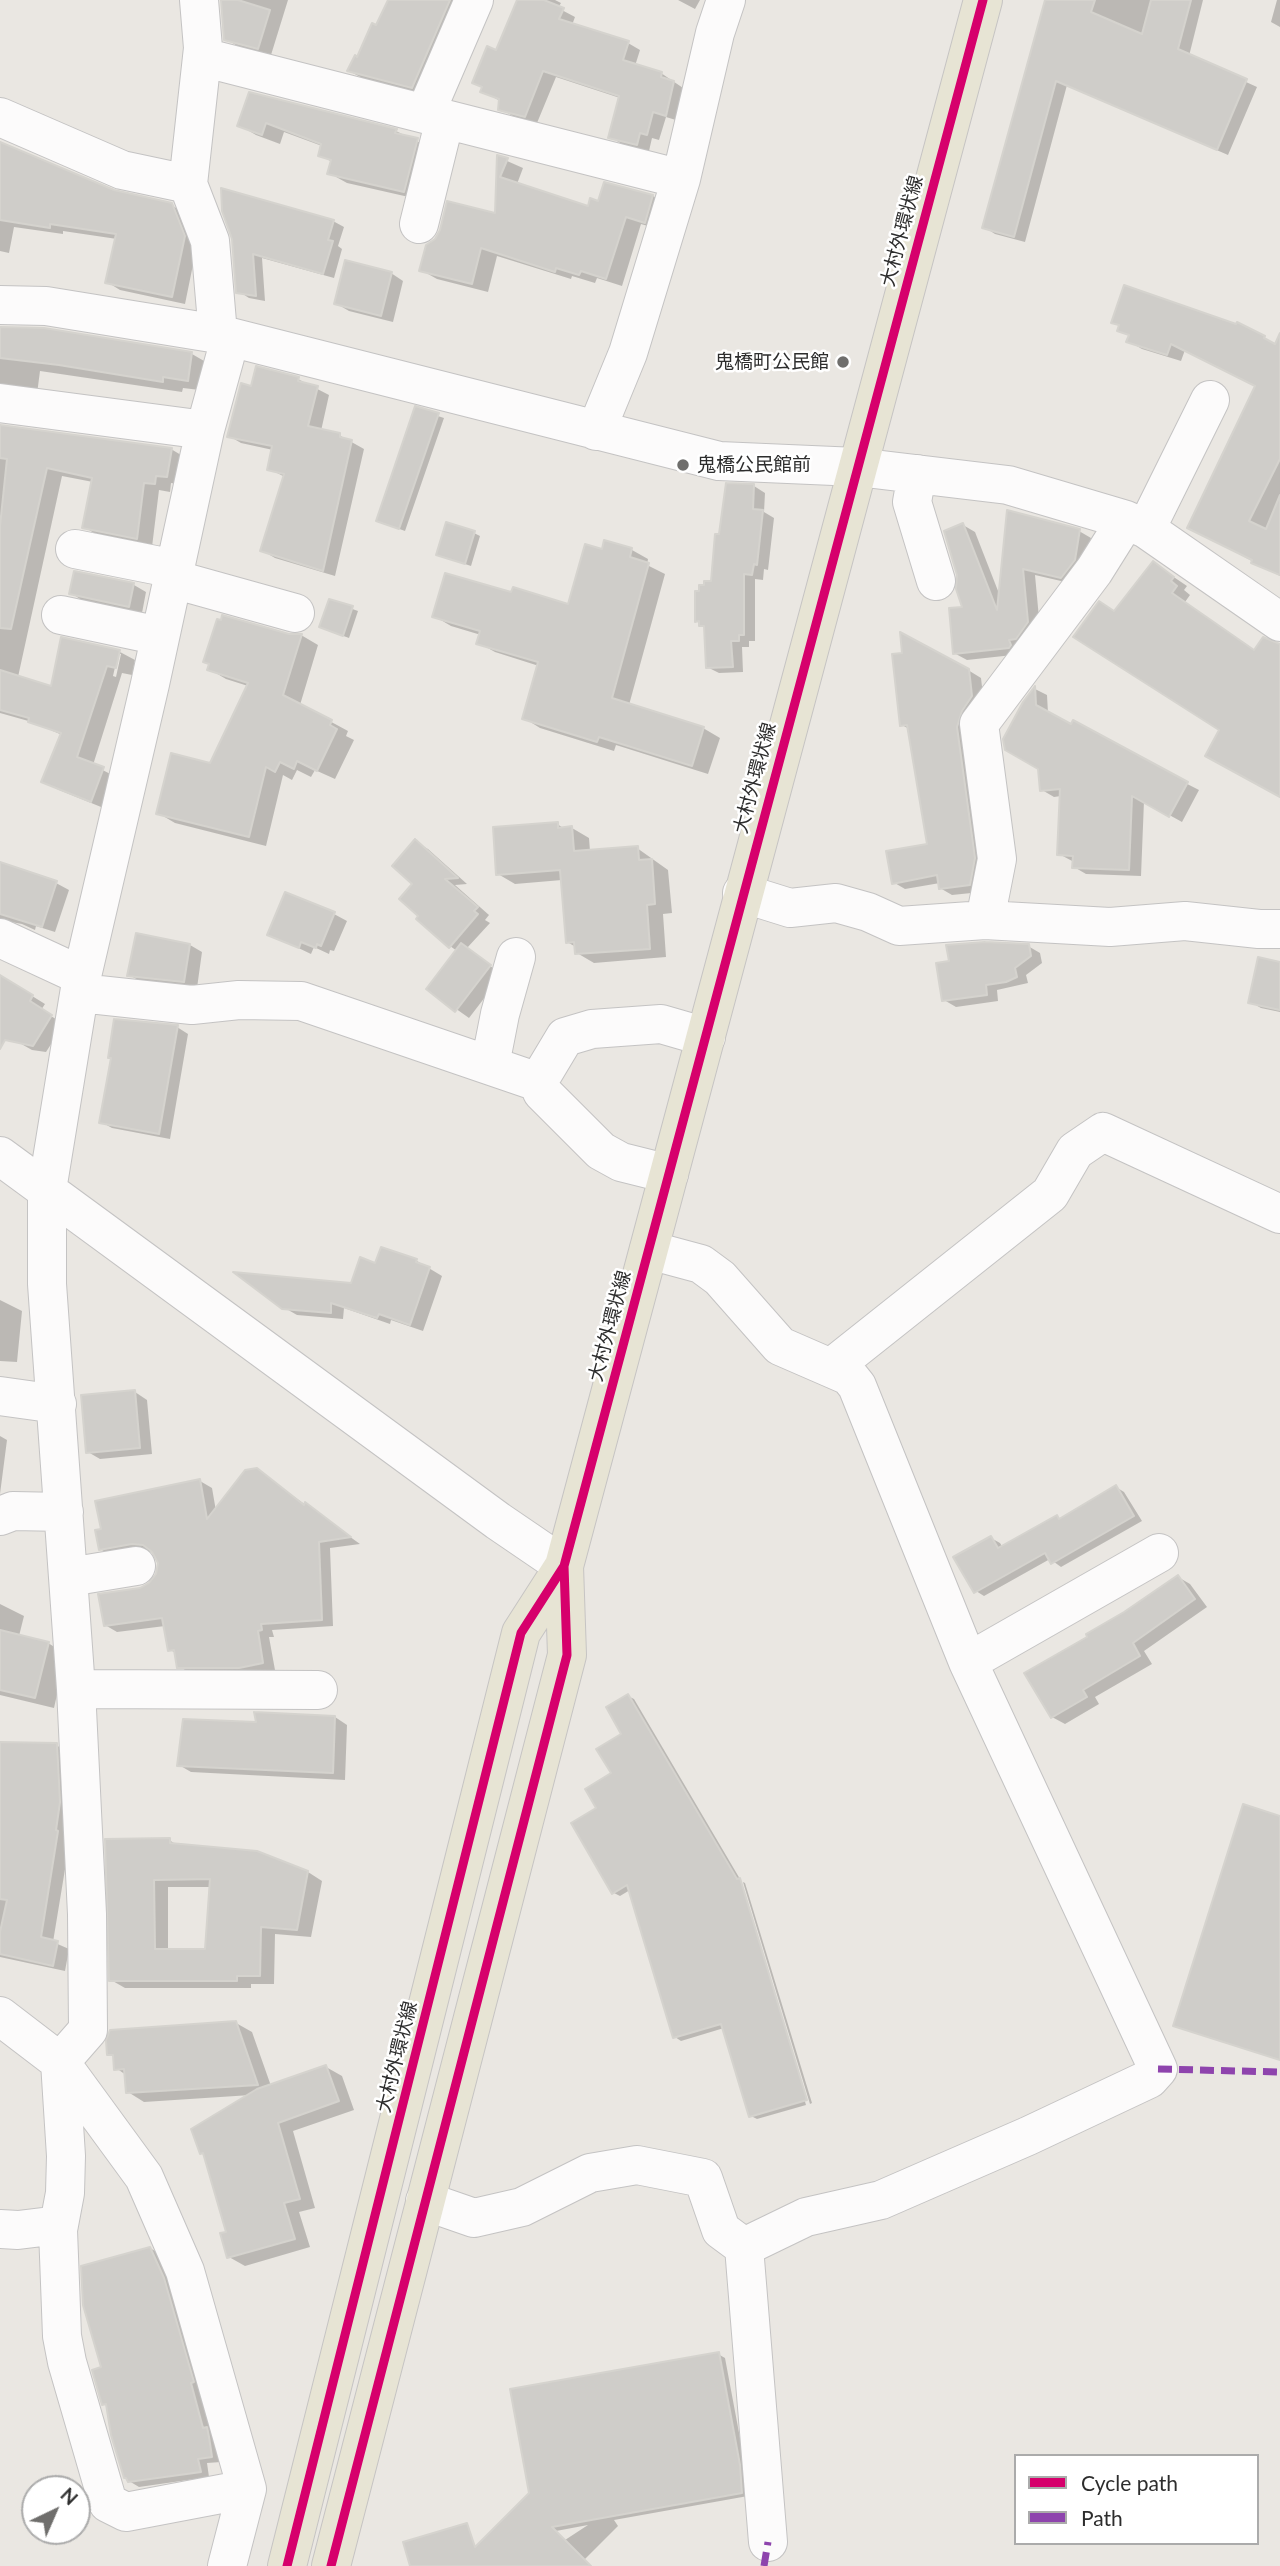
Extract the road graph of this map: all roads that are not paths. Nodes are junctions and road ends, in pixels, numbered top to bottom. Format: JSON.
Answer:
{"nodes":[{"id":1,"x":200,"y":0,"type":"edge"},
{"id":2,"x":474,"y":0,"type":"edge"},
{"id":3,"x":726,"y":0,"type":"edge"},
{"id":4,"x":983,"y":0,"type":"edge"},
{"id":5,"x":202,"y":57,"type":"dead end"},
{"id":6,"x":0,"y":117,"type":"edge"},
{"id":7,"x":435,"y":117,"type":"junction"},
{"id":8,"x":681,"y":179,"type":"junction"},
{"id":9,"x":188,"y":184,"type":"junction"},
{"id":10,"x":419,"y":223,"type":"dead end"},
{"id":11,"x":0,"y":304,"type":"edge"},
{"id":12,"x":224,"y":336,"type":"junction"},
{"id":13,"x":1210,"y":400,"type":"dead end"},
{"id":14,"x":0,"y":403,"type":"edge"},
{"id":15,"x":205,"y":430,"type":"junction"},
{"id":16,"x":596,"y":431,"type":"junction"},
{"id":17,"x":857,"y":467,"type":"junction"},
{"id":18,"x":917,"y":474,"type":"junction"},
{"id":19,"x":1136,"y":525,"type":"junction"},
{"id":20,"x":75,"y":549,"type":"dead end"},
{"id":21,"x":174,"y":574,"type":"junction"},
{"id":22,"x":936,"y":581,"type":"dead end"},
{"id":23,"x":295,"y":613,"type":"dead end"},
{"id":24,"x":61,"y":615,"type":"dead end"},
{"id":25,"x":1280,"y":622,"type":"edge"},
{"id":26,"x":160,"y":636,"type":"junction"},
{"id":27,"x":742,"y":894,"type":"junction"},
{"id":28,"x":985,"y":920,"type":"junction"},
{"id":29,"x":1280,"y":929,"type":"edge"},
{"id":30,"x":0,"y":939,"type":"edge"},
{"id":31,"x":516,"y":957,"type":"dead end"},
{"id":32,"x":81,"y":985,"type":"junction"},
{"id":33,"x":706,"y":1037,"type":"junction"},
{"id":34,"x":490,"y":1065,"type":"junction"},
{"id":35,"x":538,"y":1082,"type":"junction"},
{"id":36,"x":0,"y":1156,"type":"edge"},
{"id":37,"x":669,"y":1174,"type":"junction"},
{"id":38,"x":47,"y":1190,"type":"junction"},
{"id":39,"x":1280,"y":1214,"type":"edge"},
{"id":40,"x":649,"y":1250,"type":"junction"},
{"id":41,"x":831,"y":1368,"type":"junction"},
{"id":42,"x":0,"y":1396,"type":"edge"},
{"id":43,"x":57,"y":1404,"type":"junction"},
{"id":44,"x":64,"y":1512,"type":"junction"},
{"id":45,"x":0,"y":1516,"type":"edge"},
{"id":46,"x":1159,"y":1553,"type":"dead end"},
{"id":47,"x":136,"y":1566,"type":"dead end"},
{"id":48,"x":564,"y":1566,"type":"junction"},
{"id":49,"x":69,"y":1577,"type":"junction"},
{"id":50,"x":968,"y":1662,"type":"junction"},
{"id":51,"x":76,"y":1689,"type":"junction"},
{"id":52,"x":318,"y":1690,"type":"dead end"},
{"id":53,"x":0,"y":2016,"type":"edge"},
{"id":54,"x":60,"y":2062,"type":"junction"},
{"id":55,"x":425,"y":2201,"type":"junction"},
{"id":56,"x":59,"y":2225,"type":"junction"},
{"id":57,"x":0,"y":2229,"type":"edge"},
{"id":58,"x":744,"y":2247,"type":"junction"},
{"id":59,"x":247,"y":2489,"type":"junction"},
{"id":60,"x":768,"y":2542,"type":"dead end"},
{"id":61,"x":227,"y":2566,"type":"edge"},
{"id":62,"x":287,"y":2566,"type":"edge"},
{"id":63,"x":331,"y":2566,"type":"edge"}],
"edges":[{"from":1,"to":9,"type":"street"},
{"from":2,"to":7,"type":"street"},
{"from":3,"to":8,"type":"street"},
{"from":4,"to":17,"type":"main road","name":"大村外環状線"},
{"from":5,"to":7,"type":"street"},
{"from":6,"to":9,"type":"street"},
{"from":7,"to":8,"type":"street"},
{"from":7,"to":10,"type":"street"},
{"from":8,"to":16,"type":"street"},
{"from":9,"to":12,"type":"street"},
{"from":11,"to":12,"type":"street"},
{"from":12,"to":15,"type":"street"},
{"from":12,"to":16,"type":"street"},
{"from":13,"to":19,"type":"street"},
{"from":14,"to":15,"type":"street"},
{"from":15,"to":21,"type":"street"},
{"from":16,"to":17,"type":"street"},
{"from":17,"to":18,"type":"street"},
{"from":17,"to":27,"type":"main road","name":"大村外環状線"},
{"from":18,"to":19,"type":"street"},
{"from":18,"to":22,"type":"street"},
{"from":19,"to":25,"type":"street"},
{"from":19,"to":28,"type":"street"},
{"from":20,"to":21,"type":"street"},
{"from":21,"to":23,"type":"street"},
{"from":21,"to":26,"type":"street"},
{"from":24,"to":26,"type":"street"},
{"from":26,"to":32,"type":"street"},
{"from":27,"to":28,"type":"street"},
{"from":27,"to":33,"type":"main road","name":"大村外環状線"},
{"from":28,"to":29,"type":"street"},
{"from":30,"to":32,"type":"street"},
{"from":31,"to":34,"type":"street"},
{"from":32,"to":34,"type":"street"},
{"from":32,"to":38,"type":"street"},
{"from":33,"to":35,"type":"street"},
{"from":33,"to":37,"type":"main road","name":"大村外環状線"},
{"from":34,"to":35,"type":"street"},
{"from":35,"to":37,"type":"street"},
{"from":36,"to":38,"type":"street"},
{"from":37,"to":40,"type":"main road","name":"大村外環状線"},
{"from":38,"to":43,"type":"street"},
{"from":38,"to":48,"type":"street"},
{"from":39,"to":41,"type":"street"},
{"from":40,"to":41,"type":"street"},
{"from":40,"to":48,"type":"main road","name":"大村外環状線"},
{"from":41,"to":50,"type":"street"},
{"from":42,"to":43,"type":"street"},
{"from":43,"to":44,"type":"street"},
{"from":44,"to":45,"type":"street"},
{"from":44,"to":49,"type":"street"},
{"from":46,"to":50,"type":"street"},
{"from":47,"to":49,"type":"street"},
{"from":48,"to":55,"type":"main road","name":"大村外環状線"},
{"from":48,"to":62,"type":"main road","name":"大村外環状線"},
{"from":49,"to":51,"type":"street"},
{"from":50,"to":58,"type":"street"},
{"from":51,"to":52,"type":"street"},
{"from":51,"to":54,"type":"street"},
{"from":53,"to":54,"type":"street"},
{"from":54,"to":56,"type":"street"},
{"from":54,"to":59,"type":"street"},
{"from":55,"to":58,"type":"street"},
{"from":55,"to":63,"type":"main road","name":"大村外環状線"},
{"from":56,"to":57,"type":"street"},
{"from":56,"to":59,"type":"street"},
{"from":58,"to":60,"type":"street"},
{"from":59,"to":61,"type":"street"}]}
